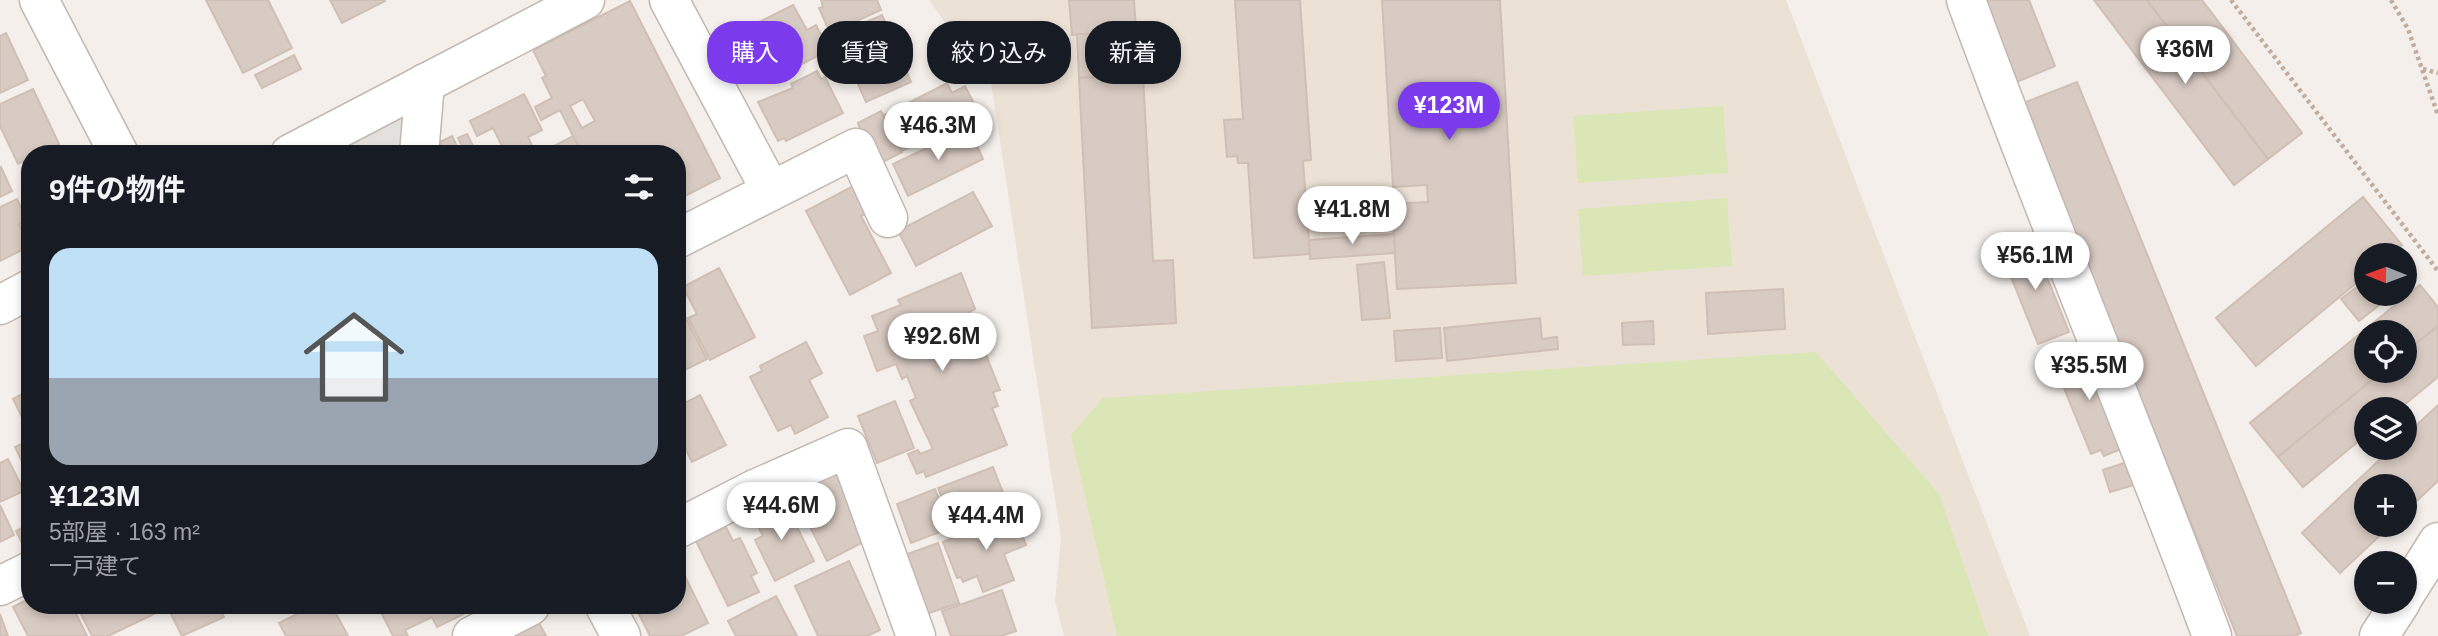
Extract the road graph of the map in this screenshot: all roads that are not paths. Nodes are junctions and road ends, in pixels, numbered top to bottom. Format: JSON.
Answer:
{"nodes":[{"id":1,"x":39,"y":0,"type":"edge"},
{"id":2,"x":584,"y":0,"type":"edge"},
{"id":3,"x":669,"y":0,"type":"edge"},
{"id":4,"x":1966,"y":0,"type":"edge"},
{"id":5,"x":425,"y":83,"type":"junction"},
{"id":6,"x":114,"y":145,"type":"edge"},
{"id":7,"x":307,"y":145,"type":"edge"},
{"id":8,"x":420,"y":145,"type":"edge"},
{"id":9,"x":771,"y":191,"type":"junction"},
{"id":10,"x":888,"y":218,"type":"dead end"},
{"id":11,"x":686,"y":234,"type":"edge"},
{"id":12,"x":21,"y":294,"type":"edge"},
{"id":13,"x":0,"y":305,"type":"edge"},
{"id":14,"x":686,"y":525,"type":"edge"},
{"id":15,"x":2438,"y":542,"type":"edge"},
{"id":16,"x":2417,"y":575,"type":"edge"},
{"id":17,"x":21,"y":576,"type":"edge"},
{"id":18,"x":0,"y":586,"type":"edge"},
{"id":19,"x":514,"y":614,"type":"edge"},
{"id":20,"x":610,"y":614,"type":"edge"},
{"id":21,"x":2393,"y":614,"type":"edge"},
{"id":22,"x":471,"y":636,"type":"edge"},
{"id":23,"x":621,"y":636,"type":"edge"},
{"id":24,"x":916,"y":636,"type":"edge"},
{"id":25,"x":2212,"y":636,"type":"edge"},
{"id":26,"x":2379,"y":636,"type":"edge"}],
"edges":[{"from":1,"to":6,"type":"street"},
{"from":2,"to":5,"type":"street"},
{"from":3,"to":9,"type":"street"},
{"from":4,"to":25,"type":"street"},
{"from":5,"to":7,"type":"street"},
{"from":5,"to":8,"type":"street"},
{"from":9,"to":10,"type":"street"},
{"from":9,"to":11,"type":"street"},
{"from":12,"to":13,"type":"street"},
{"from":14,"to":24,"type":"street"},
{"from":15,"to":16,"type":"street"},
{"from":17,"to":18,"type":"street"},
{"from":19,"to":22,"type":"street"},
{"from":20,"to":23,"type":"street"},
{"from":21,"to":26,"type":"street"}]}
